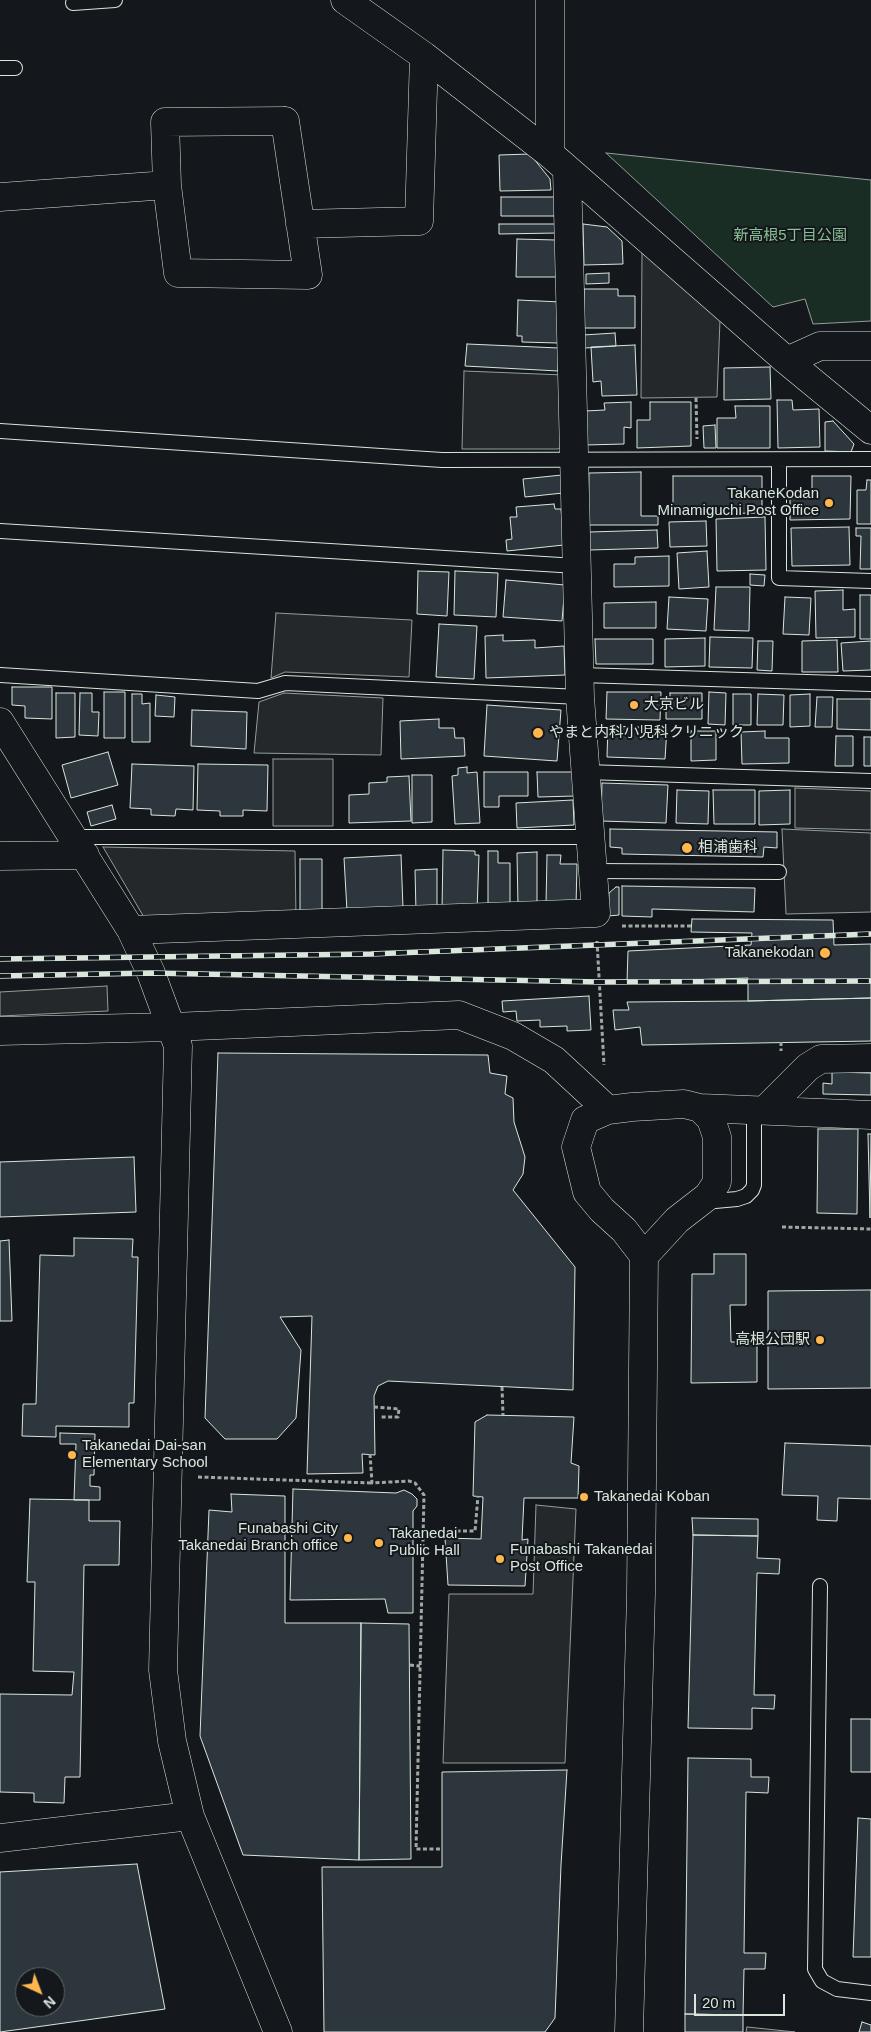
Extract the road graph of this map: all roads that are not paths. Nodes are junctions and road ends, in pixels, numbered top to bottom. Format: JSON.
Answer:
{"nodes":[{"id":1,"x":115,"y":0,"type":"edge"},
{"id":2,"x":345,"y":0,"type":"edge"},
{"id":3,"x":550,"y":0,"type":"edge"},
{"id":4,"x":73,"y":3,"type":"dead end"},
{"id":5,"x":424,"y":56,"type":"junction"},
{"id":6,"x":0,"y":68,"type":"edge"},
{"id":7,"x":15,"y":68,"type":"dead end"},
{"id":8,"x":559,"y":162,"type":"junction"},
{"id":9,"x":167,"y":185,"type":"junction"},
{"id":10,"x":0,"y":197,"type":"edge"},
{"id":11,"x":300,"y":224,"type":"junction"},
{"id":12,"x":871,"y":346,"type":"edge"},
{"id":13,"x":787,"y":362,"type":"junction"},
{"id":14,"x":871,"y":430,"type":"edge"},
{"id":15,"x":0,"y":431,"type":"edge"},
{"id":16,"x":575,"y":458,"type":"junction"},
{"id":17,"x":871,"y":459,"type":"edge"},
{"id":18,"x":779,"y":460,"type":"junction"},
{"id":19,"x":0,"y":530,"type":"edge"},
{"id":20,"x":577,"y":566,"type":"junction"},
{"id":21,"x":871,"y":581,"type":"edge"},
{"id":22,"x":0,"y":675,"type":"edge"},
{"id":23,"x":871,"y":684,"type":"edge"},
{"id":24,"x":581,"y":686,"type":"junction"},
{"id":25,"x":0,"y":722,"type":"edge"},
{"id":26,"x":585,"y":772,"type":"junction"},
{"id":27,"x":871,"y":782,"type":"edge"},
{"id":28,"x":590,"y":837,"type":"junction"},
{"id":29,"x":80,"y":846,"type":"junction"},
{"id":30,"x":0,"y":856,"type":"edge"},
{"id":31,"x":593,"y":871,"type":"junction"},
{"id":32,"x":778,"y":872,"type":"dead end"},
{"id":33,"x":131,"y":930,"type":"junction"},
{"id":34,"x":172,"y":1027,"type":"junction"},
{"id":35,"x":0,"y":1031,"type":"edge"},
{"id":36,"x":871,"y":1058,"type":"edge"},
{"id":37,"x":700,"y":1108,"type":"junction"},
{"id":38,"x":760,"y":1110,"type":"junction"},
{"id":39,"x":596,"y":1115,"type":"junction"},
{"id":40,"x":871,"y":1115,"type":"edge"},
{"id":41,"x":699,"y":1203,"type":"junction"},
{"id":42,"x":677,"y":1220,"type":"junction"},
{"id":43,"x":624,"y":1230,"type":"junction"},
{"id":44,"x":644,"y":1256,"type":"junction"},
{"id":45,"x":820,"y":1586,"type":"dead end"},
{"id":46,"x":190,"y":1816,"type":"junction"},
{"id":47,"x":0,"y":1838,"type":"edge"},
{"id":48,"x":871,"y":1994,"type":"edge"},
{"id":49,"x":278,"y":2032,"type":"edge"},
{"id":50,"x":629,"y":2032,"type":"edge"}],
"edges":[{"from":1,"to":4,"type":"lane"},
{"from":2,"to":5,"type":"street"},
{"from":3,"to":8,"type":"street"},
{"from":5,"to":8,"type":"street"},
{"from":5,"to":11,"type":"street"},
{"from":6,"to":7,"type":"lane"},
{"from":8,"to":13,"type":"street"},
{"from":8,"to":16,"type":"street"},
{"from":9,"to":10,"type":"street"},
{"from":9,"to":11,"type":"street"},
{"from":9,"to":11,"type":"street"},
{"from":12,"to":13,"type":"street"},
{"from":13,"to":14,"type":"street"},
{"from":15,"to":16,"type":"lane"},
{"from":16,"to":18,"type":"lane"},
{"from":16,"to":20,"type":"street"},
{"from":17,"to":18,"type":"lane"},
{"from":18,"to":21,"type":"lane"},
{"from":19,"to":20,"type":"lane"},
{"from":20,"to":24,"type":"street"},
{"from":22,"to":24,"type":"lane"},
{"from":23,"to":24,"type":"lane"},
{"from":24,"to":26,"type":"street"},
{"from":25,"to":29,"type":"street"},
{"from":26,"to":27,"type":"lane"},
{"from":26,"to":28,"type":"street"},
{"from":28,"to":29,"type":"lane"},
{"from":28,"to":31,"type":"street"},
{"from":29,"to":30,"type":"street"},
{"from":29,"to":33,"type":"street"},
{"from":31,"to":32,"type":"lane"},
{"from":31,"to":33,"type":"street"},
{"from":33,"to":34,"type":"street"},
{"from":34,"to":35,"type":"street"},
{"from":34,"to":39,"type":"street"},
{"from":34,"to":46,"type":"street"},
{"from":36,"to":38,"type":"street"},
{"from":37,"to":38,"type":"street"},
{"from":37,"to":39,"type":"street"},
{"from":37,"to":41,"type":"street"},
{"from":38,"to":40,"type":"street"},
{"from":38,"to":41,"type":"lane"},
{"from":39,"to":43,"type":"street"},
{"from":41,"to":42,"type":"street"},
{"from":42,"to":43,"type":"street"},
{"from":42,"to":44,"type":"street"},
{"from":43,"to":44,"type":"street"},
{"from":44,"to":50,"type":"street"},
{"from":45,"to":48,"type":"lane"},
{"from":46,"to":47,"type":"street"},
{"from":46,"to":49,"type":"street"}]}
